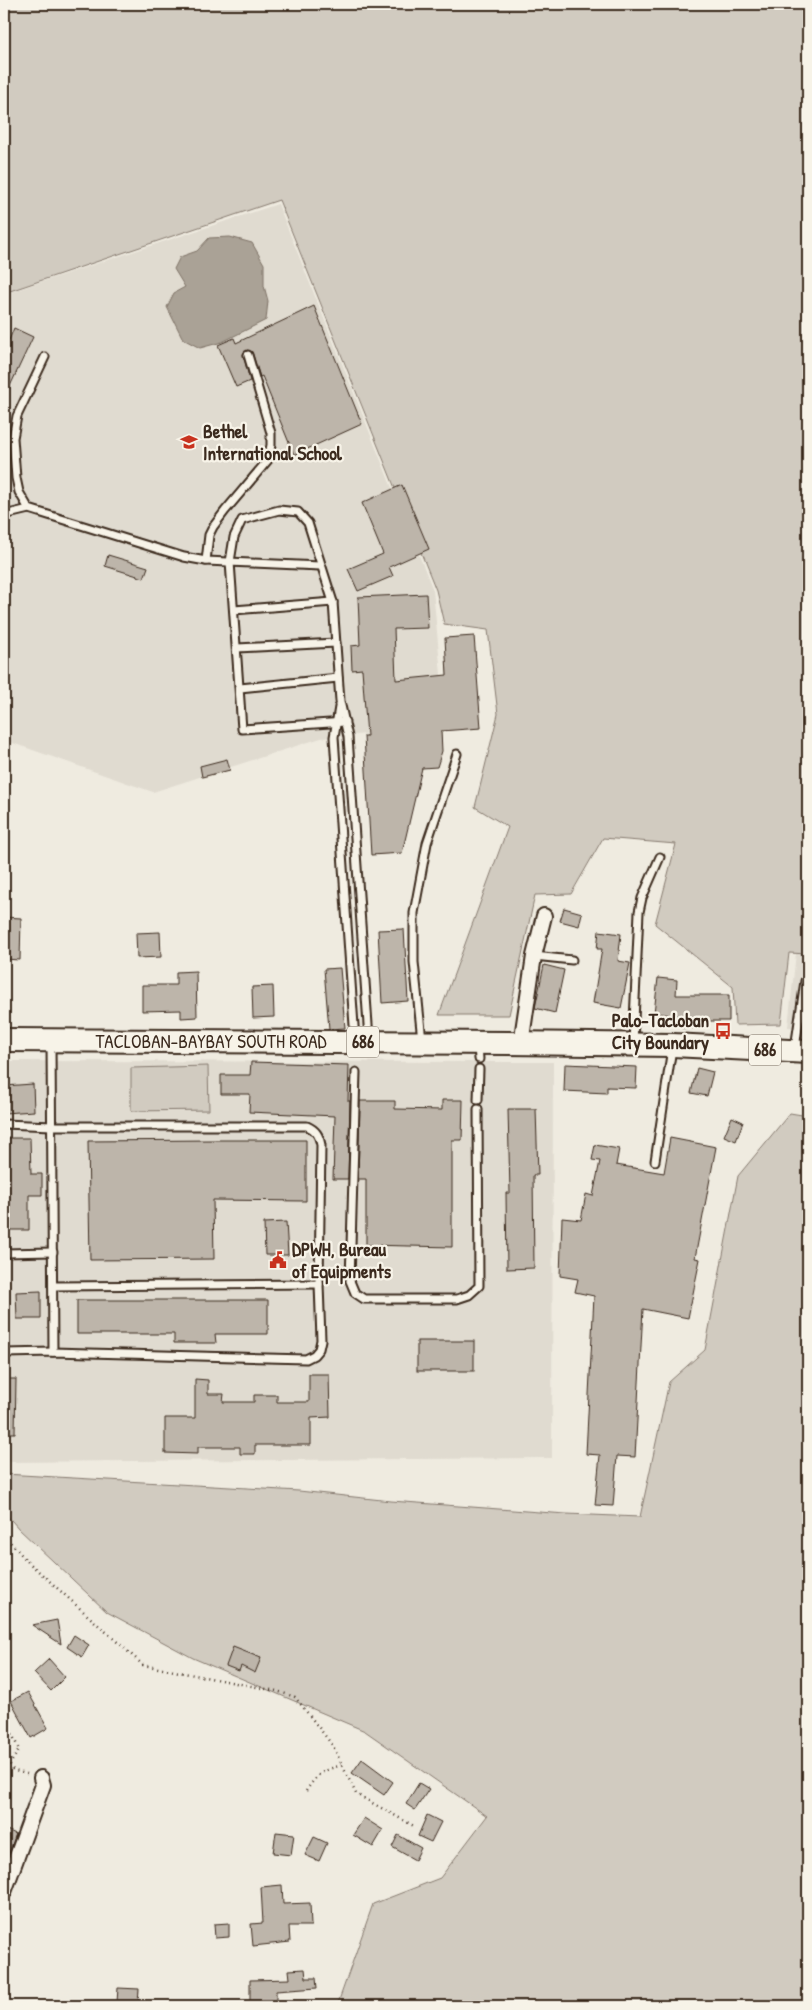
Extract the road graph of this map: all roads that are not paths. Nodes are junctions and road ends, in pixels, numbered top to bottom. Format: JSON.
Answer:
{"nodes":[{"id":1,"x":248,"y":355,"type":"dead end"},
{"id":2,"x":45,"y":357,"type":"dead end"},
{"id":3,"x":29,"y":509,"type":"junction"},
{"id":4,"x":4,"y":515,"type":"edge"},
{"id":5,"x":206,"y":561,"type":"junction"},
{"id":6,"x":230,"y":562,"type":"junction"},
{"id":7,"x":320,"y":566,"type":"junction"},
{"id":8,"x":332,"y":602,"type":"junction"},
{"id":9,"x":234,"y":610,"type":"junction"},
{"id":10,"x":336,"y":643,"type":"junction"},
{"id":11,"x":237,"y":648,"type":"junction"},
{"id":12,"x":338,"y":678,"type":"junction"},
{"id":13,"x":240,"y":688,"type":"junction"},
{"id":14,"x":340,"y":702,"type":"junction"},
{"id":15,"x":345,"y":722,"type":"junction"},
{"id":16,"x":336,"y":723,"type":"junction"},
{"id":17,"x":457,"y":754,"type":"dead end"},
{"id":18,"x":660,"y":857,"type":"dead end"},
{"id":19,"x":544,"y":916,"type":"dead end"},
{"id":20,"x":534,"y":956,"type":"junction"},
{"id":21,"x":572,"y":960,"type":"dead end"},
{"id":22,"x":808,"y":981,"type":"edge"},
{"id":23,"x":805,"y":1002,"type":"edge"},
{"id":24,"x":799,"y":1018,"type":"junction"},
{"id":25,"x":808,"y":1019,"type":"edge"},
{"id":26,"x":4,"y":1040,"type":"edge"},
{"id":27,"x":51,"y":1040,"type":"junction"},
{"id":28,"x":362,"y":1042,"type":"junction"},
{"id":29,"x":422,"y":1042,"type":"junction"},
{"id":30,"x":521,"y":1044,"type":"junction"},
{"id":31,"x":633,"y":1046,"type":"junction"},
{"id":32,"x":672,"y":1046,"type":"junction"},
{"id":33,"x":802,"y":1051,"type":"edge"},
{"id":34,"x":479,"y":1069,"type":"dead end"},
{"id":35,"x":356,"y":1072,"type":"dead end"},
{"id":36,"x":478,"y":1100,"type":"dead end"},
{"id":37,"x":478,"y":1108,"type":"dead end"},
{"id":38,"x":4,"y":1124,"type":"edge"},
{"id":39,"x":52,"y":1126,"type":"junction"},
{"id":40,"x":655,"y":1161,"type":"dead end"},
{"id":41,"x":53,"y":1252,"type":"junction"},
{"id":42,"x":4,"y":1253,"type":"edge"},
{"id":43,"x":318,"y":1284,"type":"junction"},
{"id":44,"x":53,"y":1286,"type":"junction"},
{"id":45,"x":53,"y":1352,"type":"junction"},
{"id":46,"x":4,"y":1354,"type":"edge"},
{"id":47,"x":41,"y":1778,"type":"road end"},
{"id":48,"x":4,"y":1892,"type":"edge"}],
"edges":[{"from":1,"to":5,"type":"lane"},
{"from":2,"to":3,"type":"lane"},
{"from":3,"to":4,"type":"lane"},
{"from":3,"to":5,"type":"lane"},
{"from":5,"to":6,"type":"lane"},
{"from":6,"to":7,"type":"lane"},
{"from":6,"to":7,"type":"lane"},
{"from":6,"to":9,"type":"lane"},
{"from":7,"to":8,"type":"lane"},
{"from":8,"to":9,"type":"lane"},
{"from":8,"to":10,"type":"lane"},
{"from":9,"to":11,"type":"lane"},
{"from":10,"to":11,"type":"lane"},
{"from":10,"to":12,"type":"lane"},
{"from":11,"to":13,"type":"lane"},
{"from":12,"to":13,"type":"lane"},
{"from":12,"to":14,"type":"lane"},
{"from":13,"to":16,"type":"lane"},
{"from":14,"to":15,"type":"lane"},
{"from":14,"to":16,"type":"lane"},
{"from":15,"to":16,"type":"lane"},
{"from":15,"to":28,"type":"lane"},
{"from":16,"to":28,"type":"lane"},
{"from":17,"to":29,"type":"lane"},
{"from":18,"to":31,"type":"lane"},
{"from":19,"to":20,"type":"street"},
{"from":20,"to":21,"type":"lane"},
{"from":20,"to":30,"type":"street"},
{"from":22,"to":23,"type":"lane"},
{"from":23,"to":24,"type":"lane"},
{"from":24,"to":25,"type":"lane"},
{"from":24,"to":33,"type":"lane"},
{"from":26,"to":27,"type":"main road","name":"TACLOBAN-BAYBAY SOUTH ROAD","number":"686"},
{"from":27,"to":28,"type":"main road","name":"TACLOBAN-BAYBAY SOUTH ROAD","number":"686"},
{"from":27,"to":39,"type":"lane"},
{"from":28,"to":29,"type":"main road","name":"TACLOBAN-BAYBAY SOUTH ROAD","number":"686"},
{"from":29,"to":30,"type":"main road","name":"TACLOBAN-BAYBAY SOUTH ROAD","number":"686"},
{"from":30,"to":31,"type":"main road","name":"TACLOBAN-BAYBAY SOUTH ROAD","number":"686"},
{"from":31,"to":32,"type":"main road","name":"TACLOBAN-BAYBAY SOUTH ROAD","number":"686"},
{"from":32,"to":33,"type":"main road","name":"TACLOBAN-BAYBAY SOUTH ROAD","number":"686"},
{"from":32,"to":40,"type":"lane"},
{"from":34,"to":36,"type":"lane"},
{"from":35,"to":37,"type":"lane"},
{"from":38,"to":39,"type":"lane"},
{"from":39,"to":41,"type":"lane"},
{"from":39,"to":43,"type":"lane"},
{"from":41,"to":42,"type":"lane"},
{"from":41,"to":44,"type":"lane"},
{"from":43,"to":44,"type":"lane"},
{"from":43,"to":45,"type":"lane"},
{"from":44,"to":45,"type":"lane"},
{"from":45,"to":46,"type":"lane"},
{"from":47,"to":48,"type":"street"}]}
